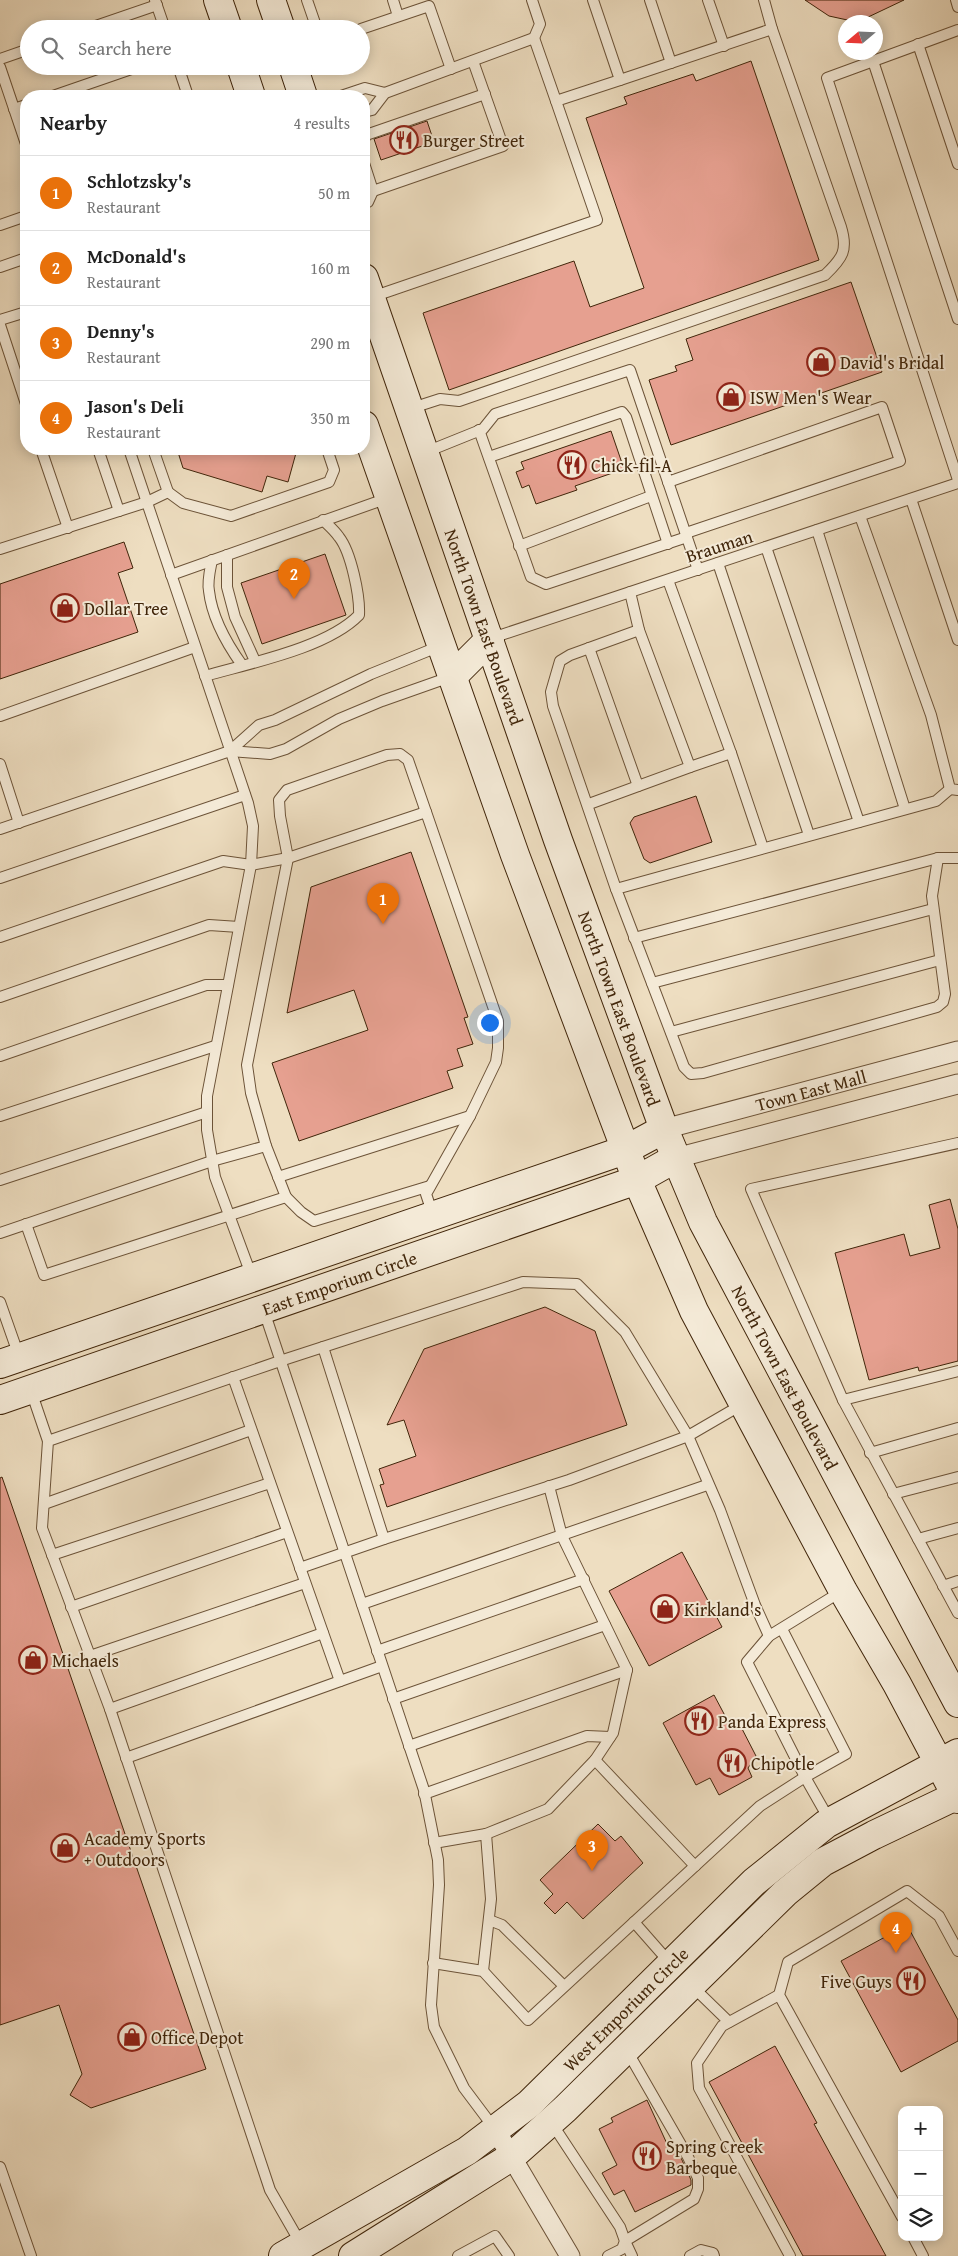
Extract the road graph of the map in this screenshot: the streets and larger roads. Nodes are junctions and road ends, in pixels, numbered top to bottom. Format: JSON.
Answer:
{"nodes":[{"id":1,"x":218,"y":0,"type":"edge"},
{"id":2,"x":271,"y":0,"type":"edge"},
{"id":3,"x":225,"y":20,"type":"edge"},
{"id":4,"x":278,"y":20,"type":"edge"},
{"id":5,"x":244,"y":75,"type":"edge"},
{"id":6,"x":296,"y":75,"type":"edge"},
{"id":7,"x":249,"y":90,"type":"edge"},
{"id":8,"x":301,"y":90,"type":"edge"},
{"id":9,"x":370,"y":297,"type":"edge"},
{"id":10,"x":370,"y":444,"type":"edge"},
{"id":11,"x":490,"y":639,"type":"junction"},
{"id":12,"x":441,"y":646,"type":"junction"},
{"id":13,"x":452,"y":677,"type":"junction"},
{"id":14,"x":958,"y":1051,"type":"edge"},
{"id":15,"x":958,"y":1084,"type":"edge"},
{"id":16,"x":664,"y":1129,"type":"junction"},
{"id":17,"x":626,"y":1150,"type":"junction"},
{"id":18,"x":676,"y":1158,"type":"junction"},
{"id":19,"x":637,"y":1180,"type":"junction"},
{"id":20,"x":253,"y":1278,"type":"junction"},
{"id":21,"x":264,"y":1311,"type":"junction"},
{"id":22,"x":10,"y":1361,"type":"edge"},
{"id":23,"x":31,"y":1390,"type":"junction"},
{"id":24,"x":0,"y":1400,"type":"edge"},
{"id":25,"x":958,"y":1703,"type":"edge"},
{"id":26,"x":949,"y":1758,"type":"edge"},
{"id":27,"x":957,"y":1796,"type":"edge"},
{"id":28,"x":670,"y":1964,"type":"junction"},
{"id":29,"x":691,"y":1984,"type":"junction"},
{"id":30,"x":494,"y":2129,"type":"junction"},
{"id":31,"x":511,"y":2157,"type":"junction"},
{"id":32,"x":293,"y":2251,"type":"edge"},
{"id":33,"x":353,"y":2256,"type":"edge"},
{"id":34,"x":570,"y":2256,"type":"edge"}],
"edges":[{"from":1,"to":3,"type":"main road"},
{"from":2,"to":4,"type":"main road"},
{"from":5,"to":7,"type":"main road"},
{"from":6,"to":8,"type":"main road"},
{"from":9,"to":11,"type":"main road","name":"North Town East Boulevard"},
{"from":10,"to":12,"type":"main road"},
{"from":11,"to":12,"type":"main road"},
{"from":11,"to":13,"type":"main road"},
{"from":11,"to":16,"type":"main road","name":"North Town East Boulevard"},
{"from":12,"to":13,"type":"main road"},
{"from":13,"to":17,"type":"main road"},
{"from":14,"to":16,"type":"street","name":"Town East Mall"},
{"from":15,"to":18,"type":"street","name":"Town East Mall"},
{"from":16,"to":17,"type":"main road","name":"East Emporium Circle"},
{"from":16,"to":18,"type":"main road","name":"North Town East Boulevard"},
{"from":17,"to":19,"type":"main road"},
{"from":17,"to":20,"type":"main road","name":"East Emporium Circle"},
{"from":18,"to":19,"type":"main road","name":"East Emporium Circle"},
{"from":18,"to":25,"type":"main road","name":"North Town East Boulevard"},
{"from":19,"to":21,"type":"main road","name":"East Emporium Circle"},
{"from":19,"to":26,"type":"main road"},
{"from":20,"to":21,"type":"main road"},
{"from":20,"to":22,"type":"main road","name":"East Emporium Circle"},
{"from":21,"to":23,"type":"main road","name":"East Emporium Circle"},
{"from":22,"to":23,"type":"main road"},
{"from":23,"to":24,"type":"main road","name":"East Emporium Circle"},
{"from":26,"to":27,"type":"main road"},
{"from":26,"to":28,"type":"main road","name":"West Emporium Circle"},
{"from":27,"to":29,"type":"main road","name":"West Emporium Circle"},
{"from":28,"to":29,"type":"main road"},
{"from":28,"to":30,"type":"main road","name":"West Emporium Circle"},
{"from":29,"to":31,"type":"main road","name":"West Emporium Circle"},
{"from":30,"to":31,"type":"street"},
{"from":30,"to":32,"type":"main road","name":"West Emporium Circle"},
{"from":31,"to":33,"type":"main road","name":"West Emporium Circle"},
{"from":31,"to":34,"type":"street"}]}
